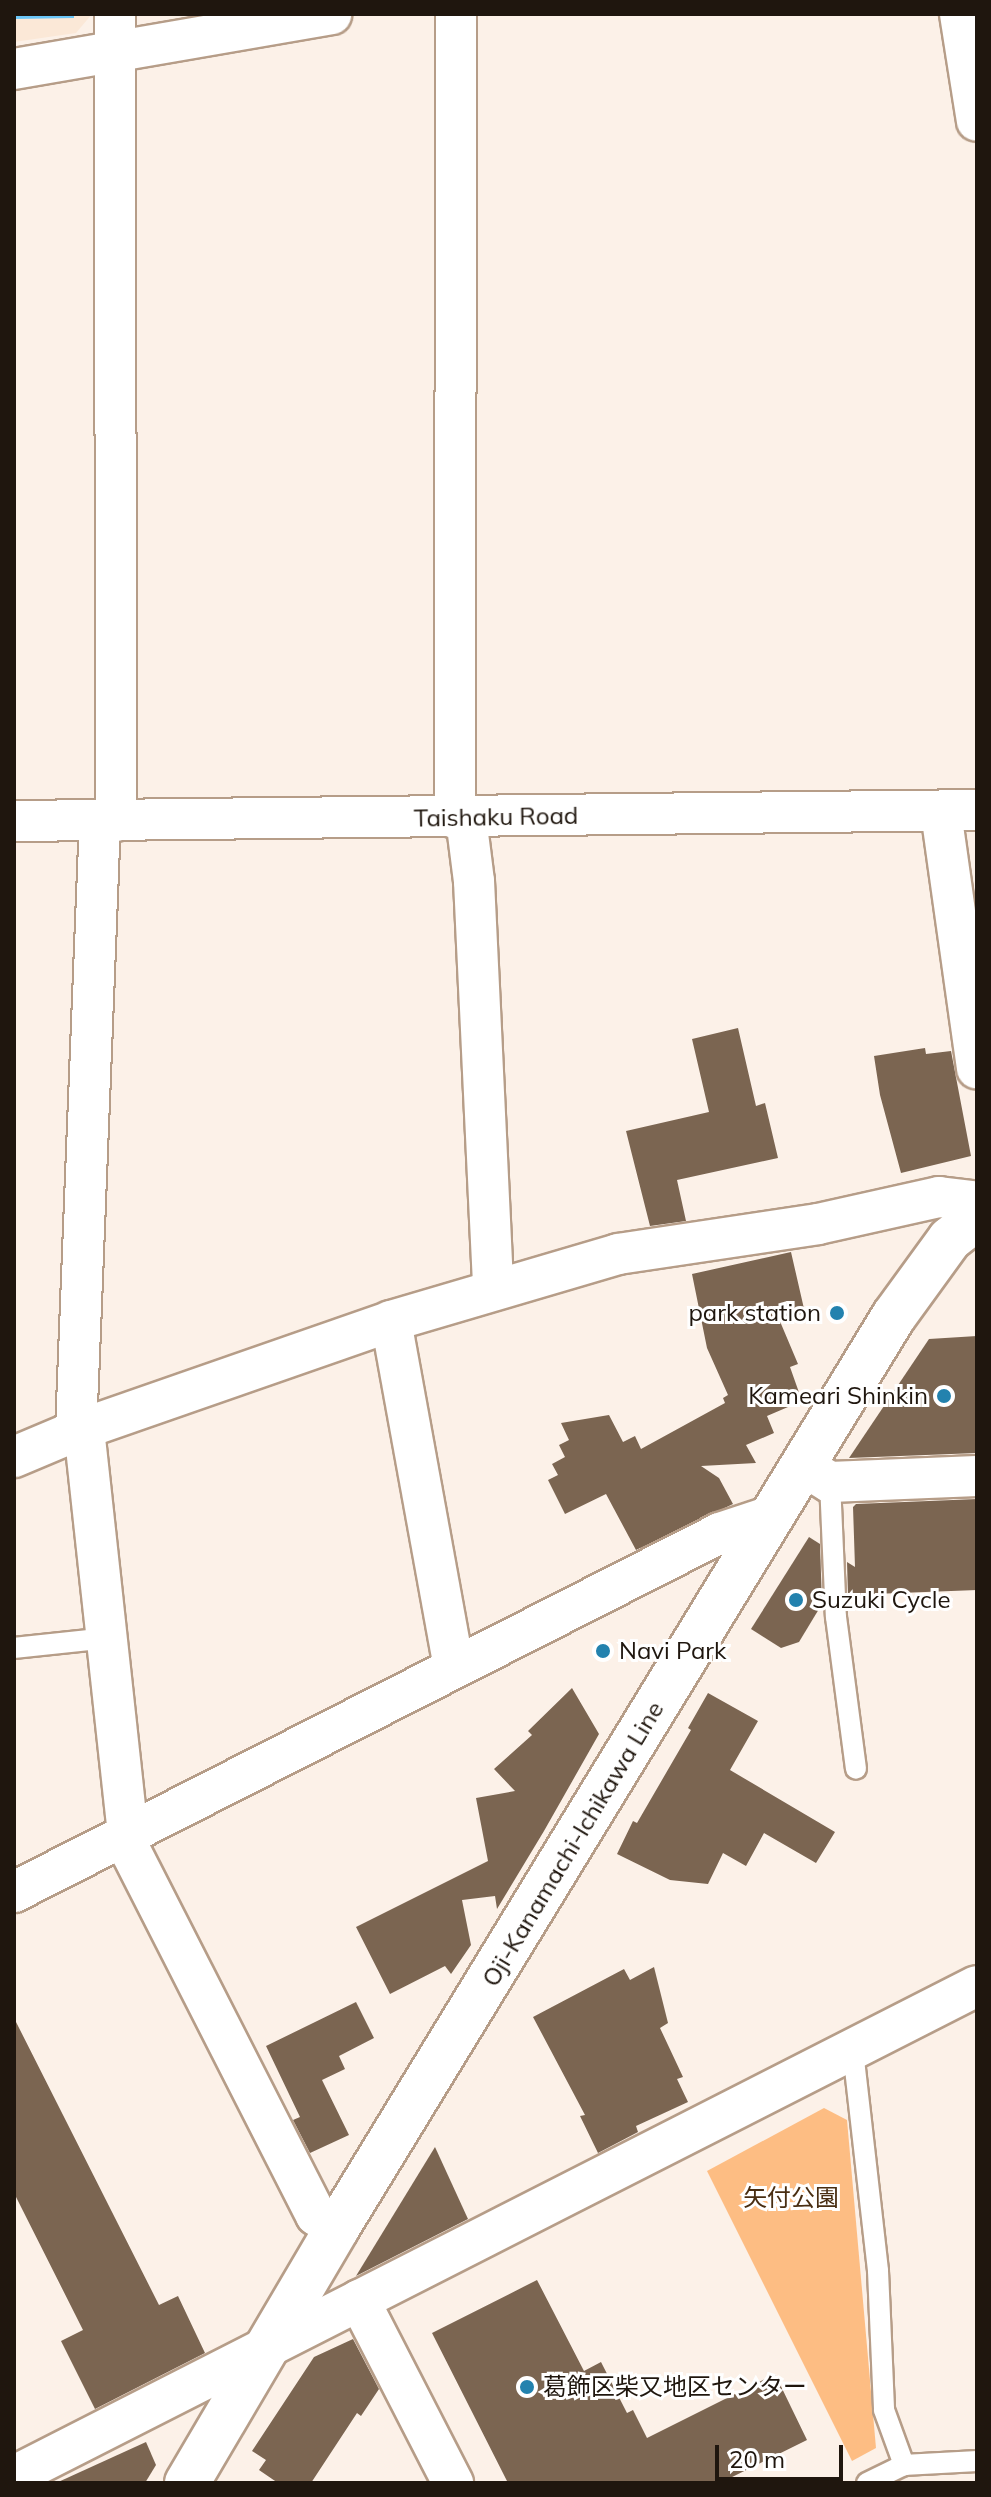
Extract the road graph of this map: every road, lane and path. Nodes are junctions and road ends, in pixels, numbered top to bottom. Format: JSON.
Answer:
{"nodes":[{"id":1,"x":331,"y":14,"type":"edge"},
{"id":2,"x":456,"y":14,"type":"edge"},
{"id":3,"x":960,"y":14,"type":"edge"},
{"id":4,"x":116,"y":33,"type":"edge"},
{"id":5,"x":14,"y":69,"type":"edge"},
{"id":6,"x":977,"y":121,"type":"edge"},
{"id":7,"x":959,"y":811,"type":"edge"},
{"id":8,"x":461,"y":818,"type":"junction"},
{"id":9,"x":14,"y":821,"type":"edge"},
{"id":10,"x":108,"y":821,"type":"junction"},
{"id":11,"x":977,"y":1068,"type":"edge"},
{"id":12,"x":977,"y":1202,"type":"edge"},
{"id":13,"x":977,"y":1218,"type":"edge"},
{"id":14,"x":493,"y":1290,"type":"junction"},
{"id":15,"x":391,"y":1321,"type":"junction"},
{"id":16,"x":80,"y":1430,"type":"junction"},
{"id":17,"x":14,"y":1457,"type":"edge"},
{"id":18,"x":817,"y":1474,"type":"junction"},
{"id":19,"x":977,"y":1476,"type":"edge"},
{"id":20,"x":774,"y":1515,"type":"junction"},
{"id":21,"x":107,"y":1638,"type":"junction"},
{"id":22,"x":14,"y":1648,"type":"edge"},
{"id":23,"x":454,"y":1667,"type":"junction"},
{"id":24,"x":856,"y":1769,"type":"dead end"},
{"id":25,"x":125,"y":1832,"type":"junction"},
{"id":26,"x":14,"y":1892,"type":"edge"},
{"id":27,"x":977,"y":1986,"type":"edge"},
{"id":28,"x":853,"y":2051,"type":"junction"},
{"id":29,"x":337,"y":2228,"type":"junction"},
{"id":30,"x":359,"y":2300,"type":"junction"},
{"id":31,"x":269,"y":2344,"type":"junction"},
{"id":32,"x":977,"y":2461,"type":"edge"},
{"id":33,"x":904,"y":2465,"type":"junction"},
{"id":34,"x":14,"y":2476,"type":"edge"},
{"id":35,"x":187,"y":2483,"type":"edge"},
{"id":36,"x":453,"y":2483,"type":"edge"},
{"id":37,"x":867,"y":2483,"type":"edge"}],
"edges":[{"from":1,"to":4,"type":"street"},
{"from":2,"to":8,"type":"street"},
{"from":3,"to":6,"type":"street"},
{"from":4,"to":5,"type":"street"},
{"from":4,"to":10,"type":"street"},
{"from":7,"to":8,"type":"street","name":"Taishaku Road"},
{"from":7,"to":11,"type":"street"},
{"from":8,"to":10,"type":"street","name":"Taishaku Road"},
{"from":8,"to":14,"type":"street"},
{"from":9,"to":10,"type":"street","name":"Taishaku Road"},
{"from":10,"to":16,"type":"street"},
{"from":12,"to":14,"type":"street"},
{"from":13,"to":18,"type":"main road","name":"Oji-Kanamachi-Ichikawa Line"},
{"from":14,"to":15,"type":"street"},
{"from":15,"to":16,"type":"street"},
{"from":15,"to":23,"type":"street"},
{"from":16,"to":17,"type":"street"},
{"from":16,"to":21,"type":"street"},
{"from":18,"to":19,"type":"street"},
{"from":18,"to":20,"type":"main road","name":"Oji-Kanamachi-Ichikawa Line"},
{"from":18,"to":24,"type":"lane"},
{"from":20,"to":23,"type":"street"},
{"from":20,"to":29,"type":"main road","name":"Oji-Kanamachi-Ichikawa Line"},
{"from":21,"to":22,"type":"lane"},
{"from":21,"to":25,"type":"street"},
{"from":23,"to":25,"type":"street"},
{"from":25,"to":26,"type":"street"},
{"from":25,"to":29,"type":"street"},
{"from":27,"to":28,"type":"street"},
{"from":28,"to":30,"type":"street"},
{"from":28,"to":33,"type":"lane"},
{"from":29,"to":31,"type":"main road","name":"Oji-Kanamachi-Ichikawa Line"},
{"from":30,"to":31,"type":"street"},
{"from":30,"to":36,"type":"street"},
{"from":31,"to":34,"type":"street"},
{"from":31,"to":35,"type":"main road","name":"Oji-Kanamachi-Ichikawa Line"},
{"from":32,"to":33,"type":"lane"},
{"from":33,"to":37,"type":"lane"}]}
